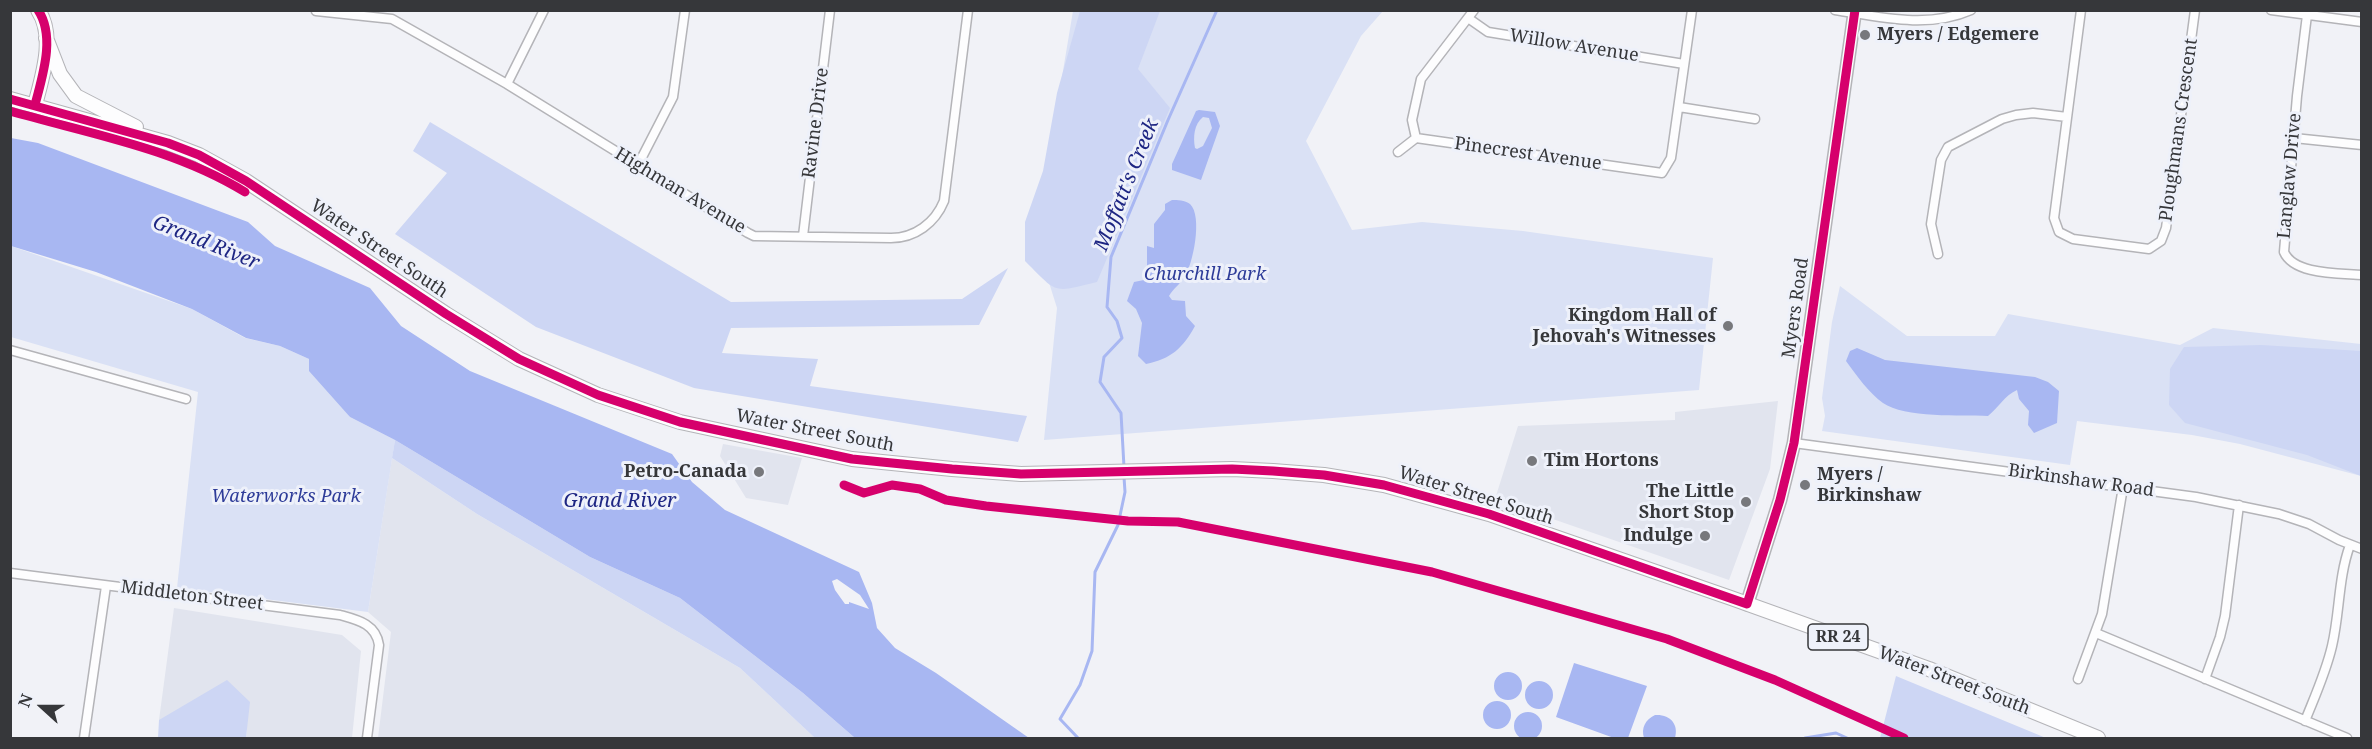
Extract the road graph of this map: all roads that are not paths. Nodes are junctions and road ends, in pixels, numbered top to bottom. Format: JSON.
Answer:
{"nodes":[{"id":1,"x":38,"y":10,"type":"edge"},
{"id":2,"x":544,"y":10,"type":"edge"},
{"id":3,"x":685,"y":10,"type":"edge"},
{"id":4,"x":830,"y":10,"type":"edge"},
{"id":5,"x":968,"y":10,"type":"edge"},
{"id":6,"x":1474,"y":10,"type":"edge"},
{"id":7,"x":1692,"y":10,"type":"edge"},
{"id":8,"x":1835,"y":10,"type":"edge"},
{"id":9,"x":1971,"y":10,"type":"edge"},
{"id":10,"x":2081,"y":10,"type":"edge"},
{"id":11,"x":2195,"y":10,"type":"edge"},
{"id":12,"x":2271,"y":10,"type":"edge"},
{"id":13,"x":316,"y":11,"type":"edge"},
{"id":14,"x":1855,"y":12,"type":"edge"},
{"id":15,"x":392,"y":15,"type":"edge"},
{"id":16,"x":2307,"y":15,"type":"junction"},
{"id":17,"x":1468,"y":18,"type":"junction"},
{"id":18,"x":2361,"y":22,"type":"edge"},
{"id":19,"x":46,"y":39,"type":"junction"},
{"id":20,"x":1684,"y":63,"type":"junction"},
{"id":21,"x":507,"y":84,"type":"junction"},
{"id":22,"x":10,"y":99,"type":"edge"},
{"id":23,"x":35,"y":105,"type":"junction"},
{"id":24,"x":1679,"y":107,"type":"junction"},
{"id":25,"x":2067,"y":117,"type":"junction"},
{"id":26,"x":1755,"y":118,"type":"dead end"},
{"id":27,"x":1416,"y":138,"type":"junction"},
{"id":28,"x":2294,"y":138,"type":"junction"},
{"id":29,"x":168,"y":143,"type":"junction"},
{"id":30,"x":2361,"y":145,"type":"edge"},
{"id":31,"x":1398,"y":152,"type":"dead end"},
{"id":32,"x":638,"y":165,"type":"junction"},
{"id":33,"x":803,"y":236,"type":"junction"},
{"id":34,"x":1938,"y":254,"type":"dead end"},
{"id":35,"x":2361,"y":275,"type":"edge"},
{"id":36,"x":10,"y":350,"type":"edge"},
{"id":37,"x":186,"y":399,"type":"dead end"},
{"id":38,"x":1794,"y":443,"type":"junction"},
{"id":39,"x":2123,"y":487,"type":"junction"},
{"id":40,"x":2240,"y":505,"type":"junction"},
{"id":41,"x":2350,"y":545,"type":"junction"},
{"id":42,"x":2361,"y":549,"type":"edge"},
{"id":43,"x":10,"y":573,"type":"edge"},
{"id":44,"x":106,"y":586,"type":"junction"},
{"id":45,"x":1747,"y":604,"type":"junction"},
{"id":46,"x":2096,"y":633,"type":"junction"},
{"id":47,"x":2078,"y":679,"type":"dead end"},
{"id":48,"x":2205,"y":679,"type":"junction"},
{"id":49,"x":2305,"y":720,"type":"junction"},
{"id":50,"x":84,"y":738,"type":"edge"},
{"id":51,"x":368,"y":738,"type":"edge"},
{"id":52,"x":2098,"y":738,"type":"edge"},
{"id":53,"x":2347,"y":738,"type":"edge"}],
"edges":[{"from":1,"to":19,"type":"main road"},
{"from":2,"to":21,"type":"street"},
{"from":3,"to":32,"type":"street"},
{"from":4,"to":33,"type":"street","name":"Ravine Drive"},
{"from":5,"to":33,"type":"street","name":"Highman Avenue"},
{"from":6,"to":17,"type":"street"},
{"from":7,"to":20,"type":"street"},
{"from":8,"to":14,"type":"street"},
{"from":9,"to":14,"type":"street"},
{"from":10,"to":25,"type":"street","name":"Ploughmans Crescent"},
{"from":11,"to":25,"type":"street","name":"Ploughmans Crescent"},
{"from":12,"to":16,"type":"street"},
{"from":13,"to":15,"type":"street","name":"Highman Avenue"},
{"from":14,"to":38,"type":"main road","name":"Myers Road"},
{"from":15,"to":21,"type":"street","name":"Highman Avenue"},
{"from":16,"to":18,"type":"street"},
{"from":16,"to":28,"type":"street","name":"Langlaw Drive"},
{"from":17,"to":20,"type":"street","name":"Willow Avenue"},
{"from":17,"to":27,"type":"street"},
{"from":19,"to":23,"type":"main road"},
{"from":19,"to":29,"type":"main road"},
{"from":20,"to":24,"type":"street"},
{"from":21,"to":32,"type":"street","name":"Highman Avenue"},
{"from":22,"to":23,"type":"main road","name":"Water Street South","number":"RR 24"},
{"from":23,"to":29,"type":"main road","name":"Water Street South","number":"RR 24"},
{"from":24,"to":26,"type":"street"},
{"from":24,"to":27,"type":"street","name":"Pinecrest Avenue"},
{"from":25,"to":34,"type":"street"},
{"from":27,"to":31,"type":"street"},
{"from":28,"to":30,"type":"street"},
{"from":28,"to":35,"type":"street","name":"Langlaw Drive"},
{"from":29,"to":45,"type":"main road","name":"Water Street South","number":"RR 24"},
{"from":32,"to":33,"type":"street","name":"Highman Avenue"},
{"from":36,"to":37,"type":"street"},
{"from":38,"to":39,"type":"street","name":"Birkinshaw Road"},
{"from":38,"to":45,"type":"main road","name":"Myers Road"},
{"from":39,"to":40,"type":"street","name":"Birkinshaw Road"},
{"from":39,"to":46,"type":"street"},
{"from":40,"to":41,"type":"street","name":"Birkinshaw Road"},
{"from":40,"to":48,"type":"street"},
{"from":41,"to":42,"type":"street","name":"Birkinshaw Road"},
{"from":41,"to":49,"type":"street"},
{"from":43,"to":44,"type":"street","name":"Middleton Street"},
{"from":44,"to":50,"type":"street"},
{"from":44,"to":51,"type":"street","name":"Middleton Street"},
{"from":45,"to":52,"type":"main road","name":"Water Street South","number":"RR 24"},
{"from":46,"to":47,"type":"street"},
{"from":46,"to":48,"type":"street"},
{"from":48,"to":49,"type":"street"},
{"from":49,"to":53,"type":"street"}]}
